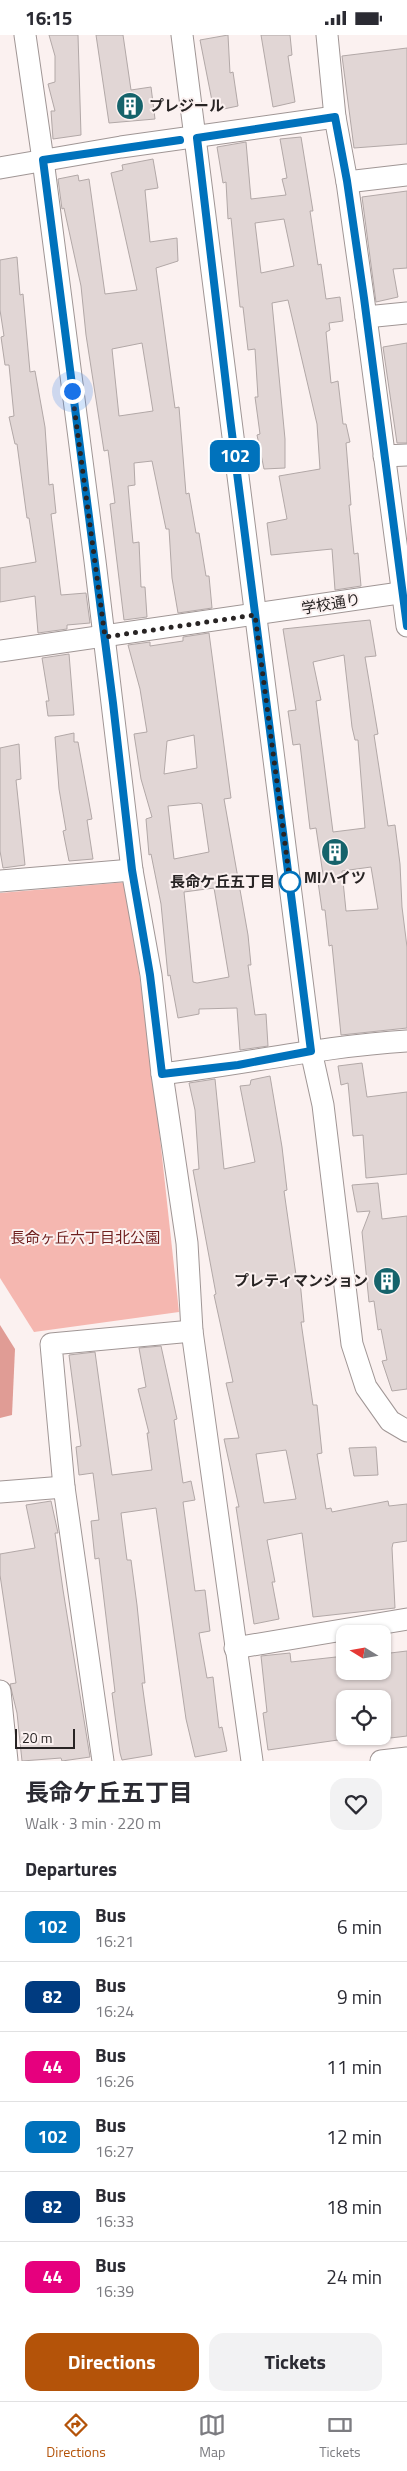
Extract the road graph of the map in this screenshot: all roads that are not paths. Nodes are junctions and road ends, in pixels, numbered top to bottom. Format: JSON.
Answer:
{"nodes":[{"id":1,"x":25,"y":35,"type":"edge"},
{"id":2,"x":182,"y":35,"type":"edge"},
{"id":3,"x":327,"y":35,"type":"edge"},
{"id":4,"x":335,"y":117,"type":"junction"},
{"id":5,"x":197,"y":138,"type":"junction"},
{"id":6,"x":43,"y":160,"type":"junction"},
{"id":7,"x":0,"y":168,"type":"edge"},
{"id":8,"x":407,"y":175,"type":"edge"},
{"id":9,"x":347,"y":181,"type":"junction"},
{"id":10,"x":407,"y":313,"type":"edge"},
{"id":11,"x":366,"y":317,"type":"junction"},
{"id":12,"x":407,"y":455,"type":"edge"},
{"id":13,"x":384,"y":456,"type":"junction"},
{"id":14,"x":405,"y":593,"type":"edge"},
{"id":15,"x":255,"y":615,"type":"junction"},
{"id":16,"x":407,"y":626,"type":"edge"},
{"id":17,"x":105,"y":637,"type":"junction"},
{"id":18,"x":0,"y":651,"type":"edge"},
{"id":19,"x":132,"y":870,"type":"junction"},
{"id":20,"x":0,"y":881,"type":"edge"},
{"id":21,"x":407,"y":1041,"type":"edge"},
{"id":22,"x":311,"y":1051,"type":"junction"},
{"id":23,"x":162,"y":1074,"type":"junction"},
{"id":24,"x":192,"y":1331,"type":"junction"},
{"id":25,"x":407,"y":1431,"type":"edge"},
{"id":26,"x":64,"y":1487,"type":"junction"},
{"id":27,"x":0,"y":1492,"type":"edge"},
{"id":28,"x":407,"y":1619,"type":"edge"},
{"id":29,"x":235,"y":1648,"type":"junction"},
{"id":30,"x":0,"y":1691,"type":"edge"},
{"id":31,"x":407,"y":1758,"type":"edge"},
{"id":32,"x":7,"y":1761,"type":"edge"},
{"id":33,"x":103,"y":1761,"type":"edge"},
{"id":34,"x":252,"y":1761,"type":"edge"},
{"id":35,"x":381,"y":1761,"type":"edge"}],
"edges":[{"from":1,"to":6,"type":"street"},
{"from":2,"to":5,"type":"street"},
{"from":3,"to":4,"type":"street"},
{"from":4,"to":5,"type":"street"},
{"from":4,"to":9,"type":"street"},
{"from":5,"to":6,"type":"street"},
{"from":5,"to":15,"type":"street"},
{"from":6,"to":7,"type":"street"},
{"from":6,"to":17,"type":"street"},
{"from":8,"to":9,"type":"street"},
{"from":9,"to":11,"type":"street"},
{"from":10,"to":11,"type":"street"},
{"from":11,"to":13,"type":"street"},
{"from":12,"to":13,"type":"street"},
{"from":13,"to":14,"type":"street"},
{"from":14,"to":15,"type":"street","name":"学校通り"},
{"from":14,"to":16,"type":"street"},
{"from":15,"to":17,"type":"street","name":"学校通り"},
{"from":15,"to":22,"type":"street"},
{"from":17,"to":18,"type":"street","name":"学校通り"},
{"from":17,"to":19,"type":"street"},
{"from":19,"to":20,"type":"street"},
{"from":19,"to":23,"type":"street"},
{"from":21,"to":22,"type":"street"},
{"from":22,"to":23,"type":"street"},
{"from":22,"to":25,"type":"street"},
{"from":23,"to":24,"type":"street"},
{"from":24,"to":26,"type":"street"},
{"from":24,"to":29,"type":"street"},
{"from":26,"to":27,"type":"street"},
{"from":26,"to":33,"type":"street"},
{"from":28,"to":29,"type":"street"},
{"from":29,"to":34,"type":"street"},
{"from":30,"to":32,"type":"street"},
{"from":31,"to":35,"type":"street"}]}
